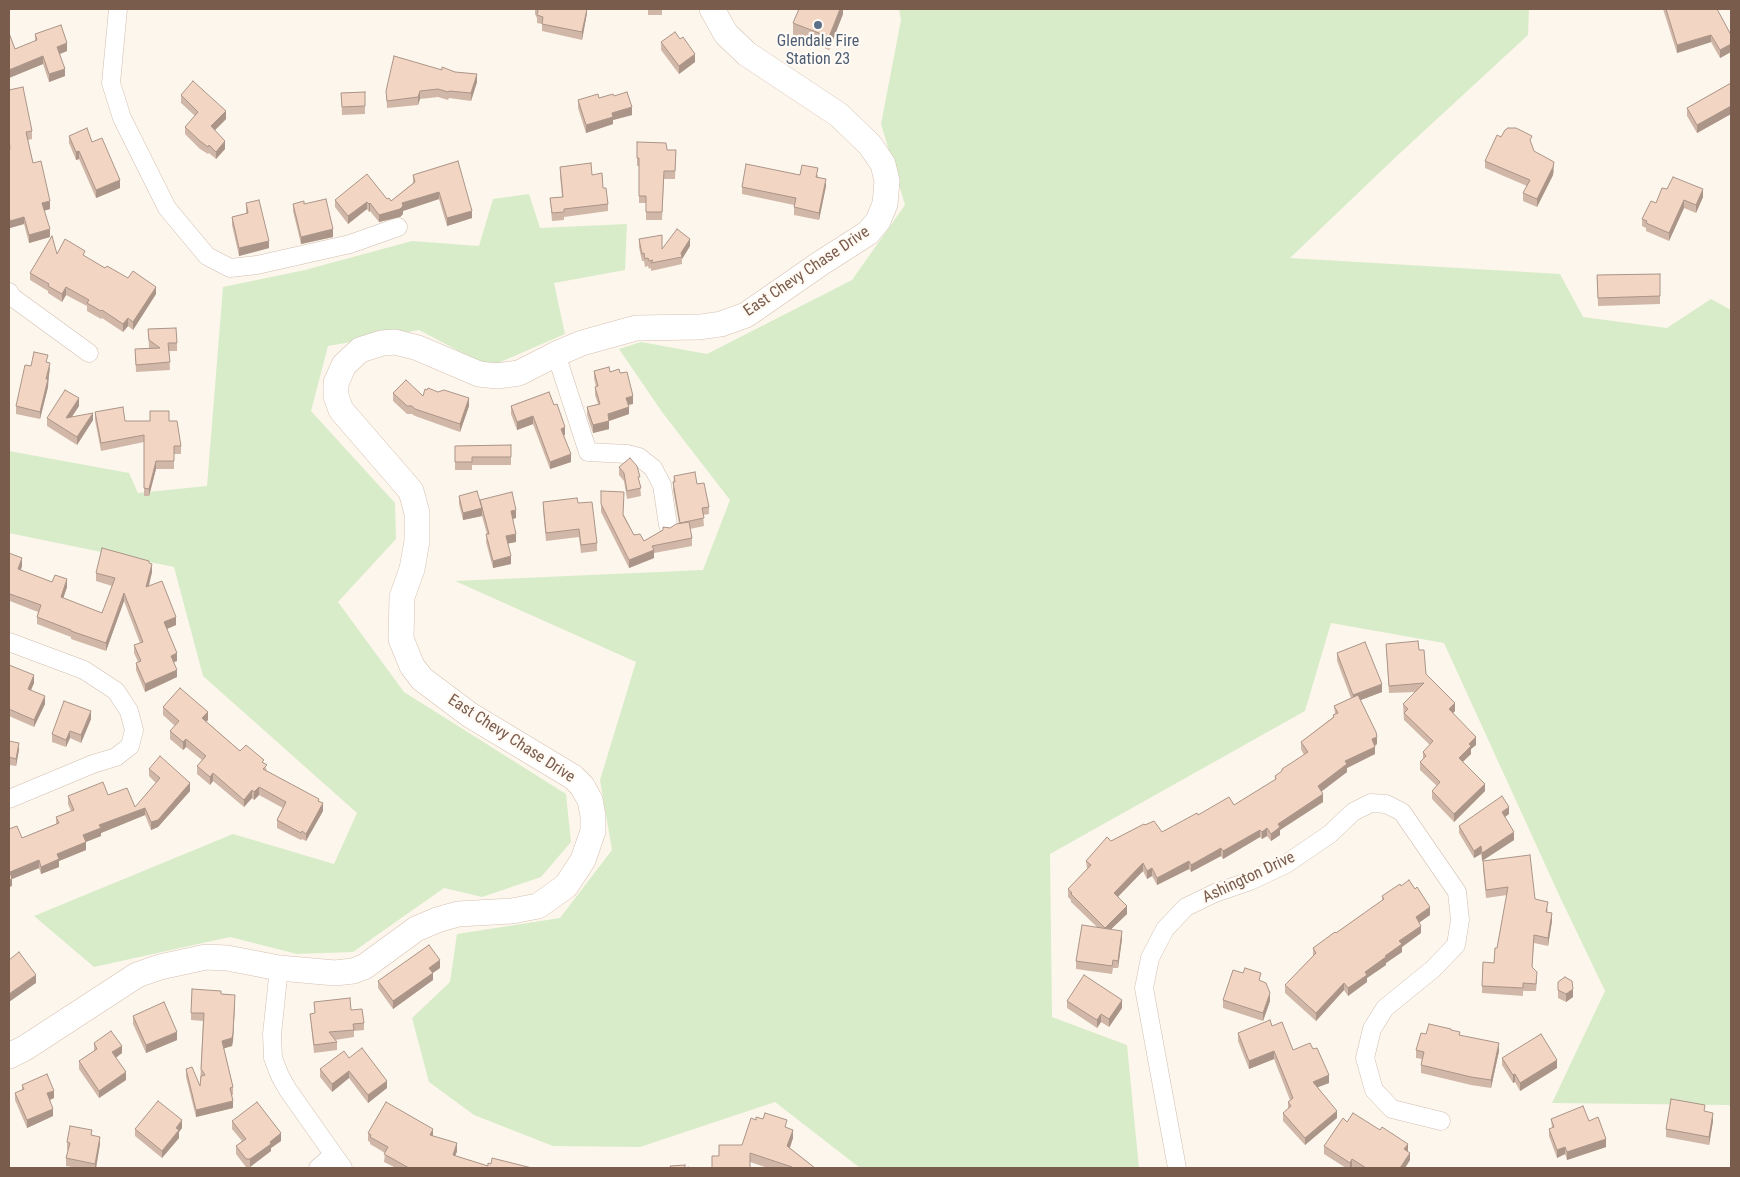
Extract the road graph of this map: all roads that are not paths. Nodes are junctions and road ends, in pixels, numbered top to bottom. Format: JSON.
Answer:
{"nodes":[{"id":1,"x":118,"y":9,"type":"edge"},
{"id":2,"x":712,"y":9,"type":"edge"},
{"id":3,"x":398,"y":227,"type":"dead end"},
{"id":4,"x":9,"y":292,"type":"edge"},
{"id":5,"x":89,"y":353,"type":"dead end"},
{"id":6,"x":556,"y":354,"type":"junction"},
{"id":7,"x":668,"y":525,"type":"dead end"},
{"id":8,"x":9,"y":642,"type":"edge"},
{"id":9,"x":9,"y":799,"type":"edge"},
{"id":10,"x":280,"y":968,"type":"junction"},
{"id":11,"x":9,"y":1056,"type":"edge"},
{"id":12,"x":1440,"y":1121,"type":"dead end"},
{"id":13,"x":338,"y":1162,"type":"edge"},
{"id":14,"x":318,"y":1168,"type":"edge"},
{"id":15,"x":1177,"y":1168,"type":"edge"}],
"edges":[{"from":1,"to":3,"type":"street"},
{"from":2,"to":6,"type":"main road","name":"East Chevy Chase Drive"},
{"from":4,"to":5,"type":"street"},
{"from":6,"to":7,"type":"street"},
{"from":6,"to":10,"type":"main road","name":"East Chevy Chase Drive"},
{"from":8,"to":9,"type":"street"},
{"from":10,"to":11,"type":"main road","name":"East Chevy Chase Drive"},
{"from":10,"to":13,"type":"street"},
{"from":12,"to":15,"type":"street","name":"Ashington Drive"},
{"from":13,"to":14,"type":"street"}]}
